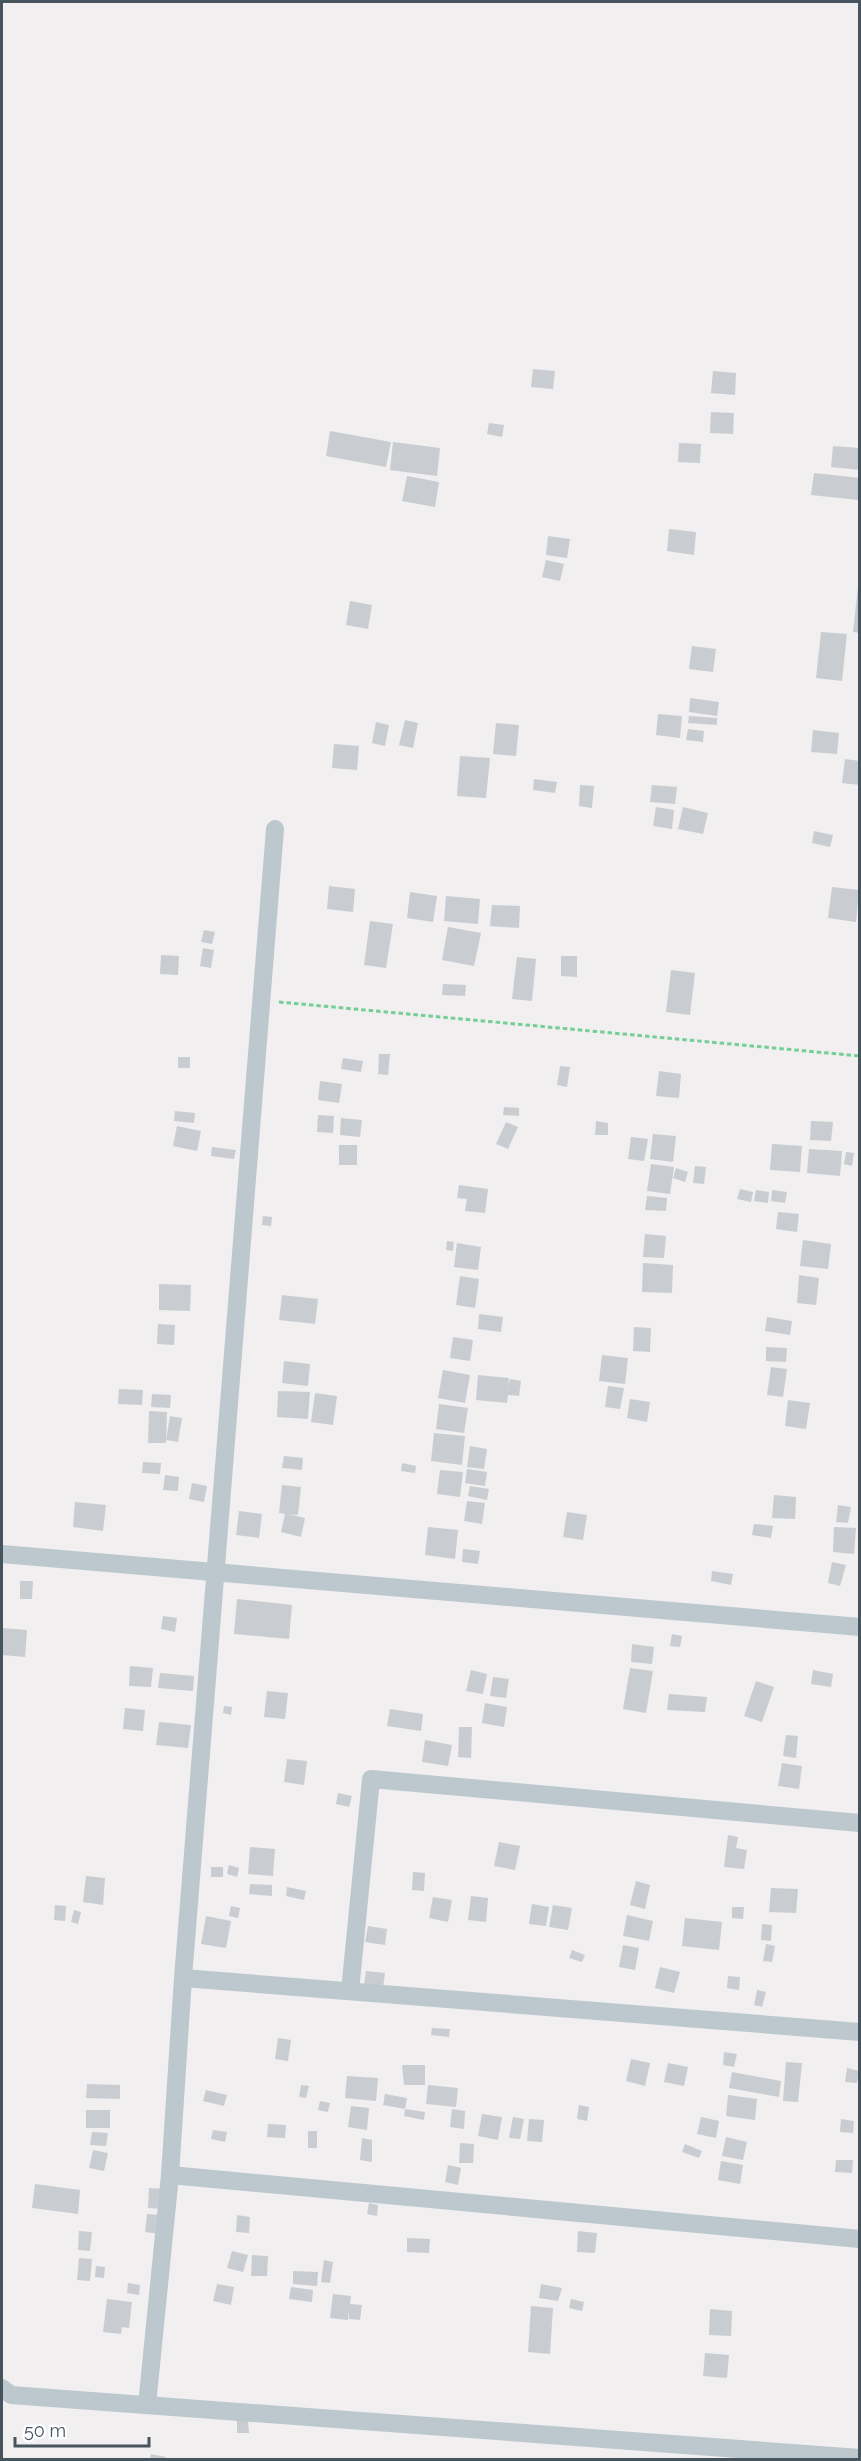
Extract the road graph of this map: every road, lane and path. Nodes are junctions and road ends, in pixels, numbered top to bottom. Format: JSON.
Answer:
{"nodes":[{"id":1,"x":275,"y":829,"type":"dead end"},
{"id":2,"x":262,"y":1001,"type":"junction"},
{"id":3,"x":860,"y":1056,"type":"edge"},
{"id":4,"x":2,"y":1554,"type":"edge"},
{"id":5,"x":217,"y":1572,"type":"junction"},
{"id":6,"x":860,"y":1626,"type":"edge"},
{"id":7,"x":860,"y":1823,"type":"edge"},
{"id":8,"x":183,"y":1978,"type":"junction"},
{"id":9,"x":350,"y":1991,"type":"junction"},
{"id":10,"x":860,"y":2032,"type":"edge"},
{"id":11,"x":170,"y":2175,"type":"junction"},
{"id":12,"x":860,"y":2239,"type":"edge"},
{"id":13,"x":2,"y":2388,"type":"edge"},
{"id":14,"x":147,"y":2405,"type":"junction"},
{"id":15,"x":860,"y":2458,"type":"edge"}],
"edges":[{"from":1,"to":2,"type":"street"},
{"from":2,"to":3,"type":"path"},
{"from":2,"to":5,"type":"street"},
{"from":4,"to":5,"type":"street"},
{"from":5,"to":6,"type":"street"},
{"from":5,"to":8,"type":"street"},
{"from":7,"to":9,"type":"street"},
{"from":8,"to":9,"type":"street"},
{"from":8,"to":11,"type":"street"},
{"from":9,"to":10,"type":"street"},
{"from":11,"to":12,"type":"street"},
{"from":11,"to":14,"type":"street"},
{"from":13,"to":14,"type":"street"},
{"from":14,"to":15,"type":"street"}]}
